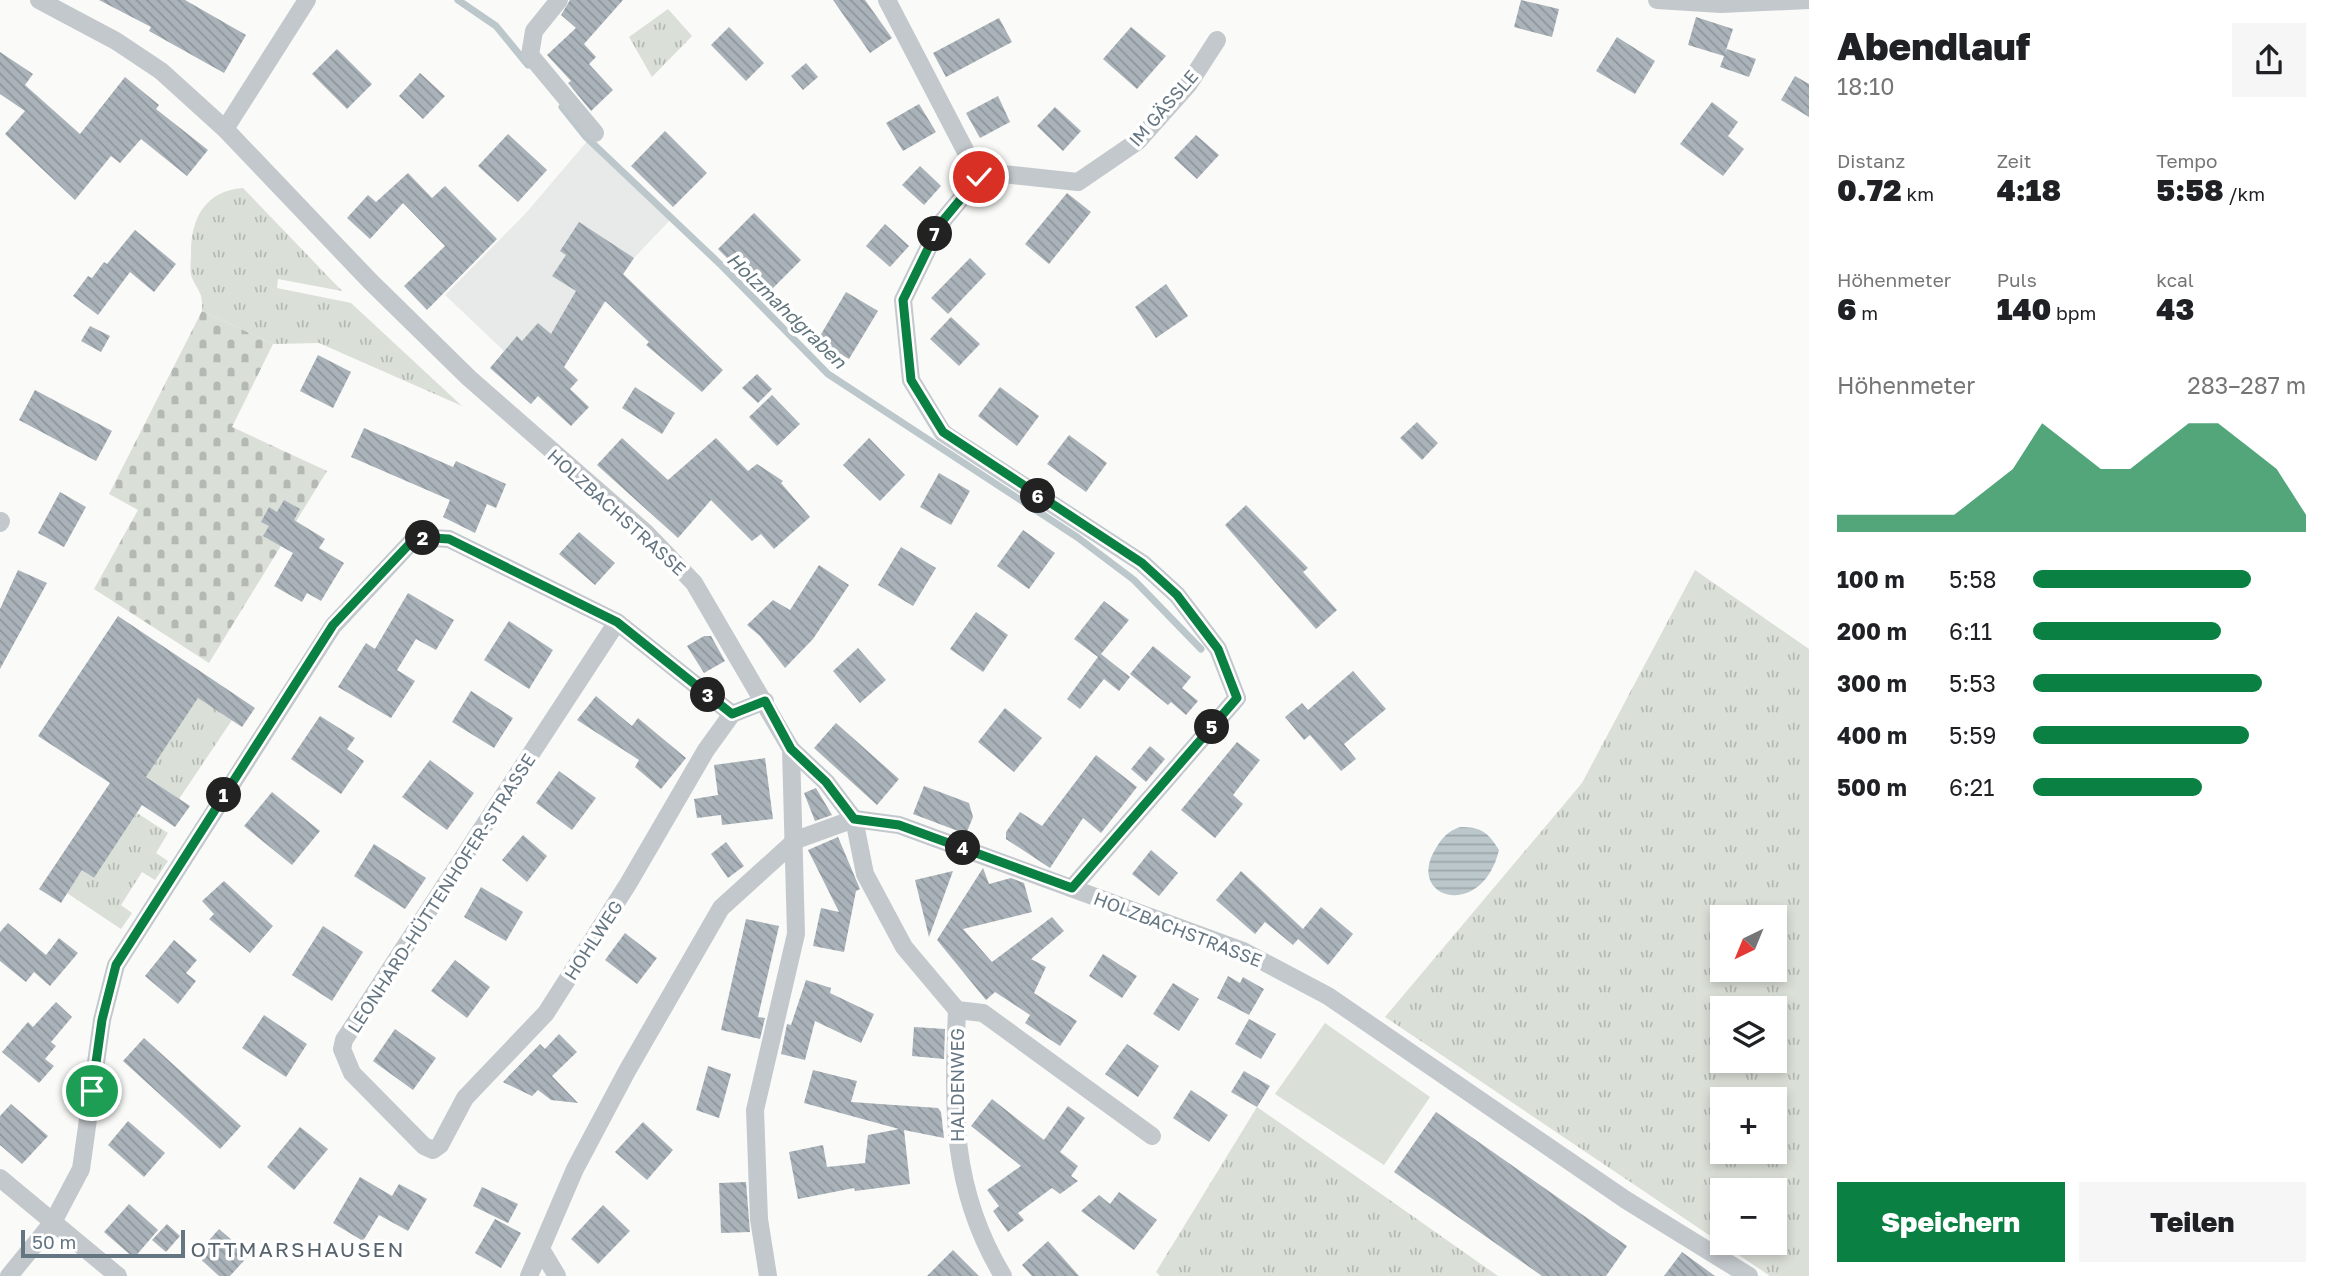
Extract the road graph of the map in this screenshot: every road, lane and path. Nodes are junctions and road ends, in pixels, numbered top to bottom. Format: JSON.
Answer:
{"nodes":[{"id":1,"x":39,"y":0,"type":"edge"},
{"id":2,"x":307,"y":0,"type":"edge"},
{"id":3,"x":559,"y":0,"type":"edge"},
{"id":4,"x":887,"y":0,"type":"edge"},
{"id":5,"x":1657,"y":0,"type":"edge"},
{"id":6,"x":1809,"y":1,"type":"edge"},
{"id":7,"x":1217,"y":40,"type":"dead end"},
{"id":8,"x":225,"y":129,"type":"junction"},
{"id":9,"x":595,"y":133,"type":"dead end"},
{"id":10,"x":979,"y":177,"type":"junction"},
{"id":11,"x":617,"y":622,"type":"junction"},
{"id":12,"x":765,"y":701,"type":"junction"},
{"id":13,"x":732,"y":714,"type":"junction"},
{"id":14,"x":791,"y":749,"type":"junction"},
{"id":15,"x":854,"y":819,"type":"junction"},
{"id":16,"x":796,"y":840,"type":"junction"},
{"id":17,"x":1072,"y":888,"type":"junction"},
{"id":18,"x":957,"y":1010,"type":"junction"},
{"id":19,"x":1152,"y":1136,"type":"dead end"},
{"id":20,"x":433,"y":1150,"type":"joint"},
{"id":21,"x":0,"y":1178,"type":"edge"},
{"id":22,"x":53,"y":1222,"type":"junction"},
{"id":23,"x":542,"y":1251,"type":"junction"},
{"id":24,"x":9,"y":1276,"type":"edge"},
{"id":25,"x":118,"y":1276,"type":"edge"},
{"id":26,"x":529,"y":1276,"type":"edge"},
{"id":27,"x":557,"y":1276,"type":"edge"},
{"id":28,"x":768,"y":1276,"type":"edge"},
{"id":29,"x":1003,"y":1276,"type":"edge"},
{"id":30,"x":1749,"y":1276,"type":"edge"}],
"edges":[{"from":1,"to":8,"type":"street","name":"HOLZBACHSTRASSE"},
{"from":2,"to":8,"type":"street"},
{"from":3,"to":9,"type":"street"},
{"from":4,"to":10,"type":"street"},
{"from":5,"to":6,"type":"street"},
{"from":7,"to":10,"type":"street","name":"IM GÄSSLE"},
{"from":8,"to":12,"type":"street","name":"HOLZBACHSTRASSE"},
{"from":10,"to":17,"type":"street"},
{"from":11,"to":13,"type":"street"},
{"from":11,"to":20,"type":"street","name":"LEONHARD-HÜTTENHOFER-STRASSE"},
{"from":11,"to":22,"type":"street"},
{"from":12,"to":13,"type":"street"},
{"from":12,"to":14,"type":"street","name":"HOLZBACHSTRASSE"},
{"from":13,"to":20,"type":"street","name":"HOHLWEG"},
{"from":14,"to":15,"type":"street","name":"HOLZBACHSTRASSE"},
{"from":14,"to":16,"type":"street"},
{"from":15,"to":16,"type":"street"},
{"from":15,"to":17,"type":"street","name":"HOLZBACHSTRASSE"},
{"from":15,"to":18,"type":"street","name":"HALDENWEG"},
{"from":16,"to":23,"type":"street"},
{"from":16,"to":28,"type":"street"},
{"from":17,"to":30,"type":"street","name":"HOLZBACHSTRASSE"},
{"from":18,"to":19,"type":"street","name":"HALDENWEG"},
{"from":18,"to":29,"type":"street","name":"HALDENWEG"},
{"from":21,"to":22,"type":"street"},
{"from":22,"to":24,"type":"street"},
{"from":22,"to":25,"type":"street"},
{"from":23,"to":26,"type":"street"},
{"from":23,"to":27,"type":"street"}]}
